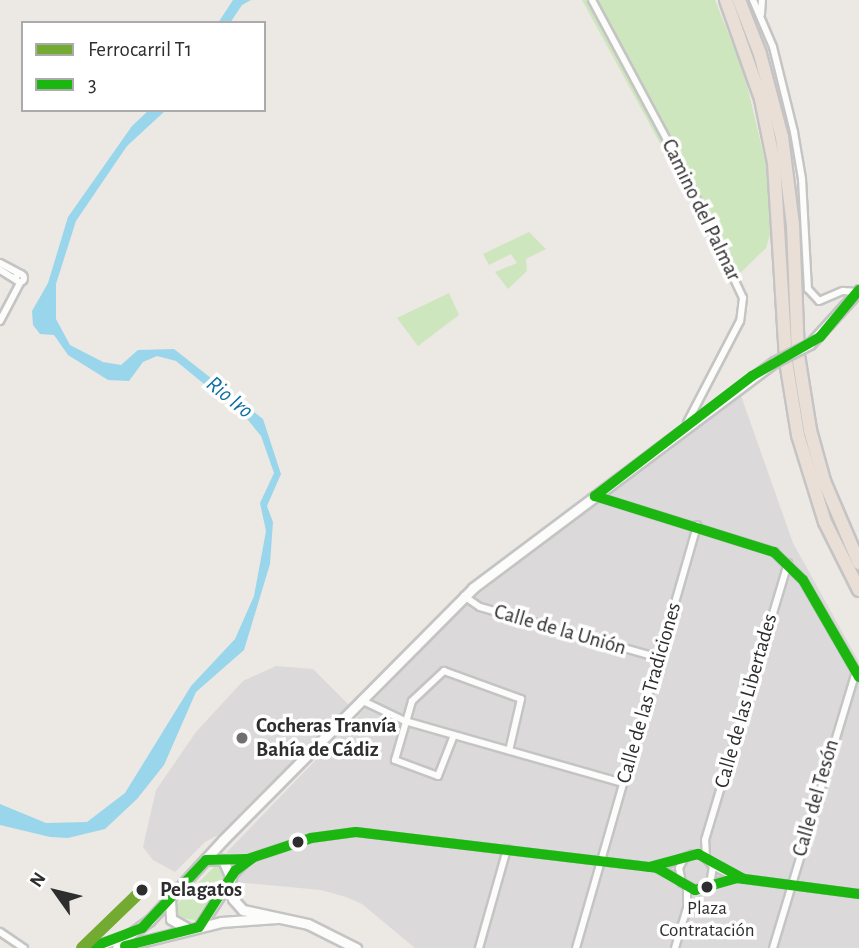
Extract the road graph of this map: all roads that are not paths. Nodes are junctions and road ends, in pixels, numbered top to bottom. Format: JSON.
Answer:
{"nodes":[{"id":1,"x":592,"y":0,"type":"edge"},
{"id":2,"x":726,"y":0,"type":"edge"},
{"id":3,"x":739,"y":0,"type":"edge"},
{"id":4,"x":753,"y":0,"type":"edge"},
{"id":5,"x":762,"y":0,"type":"edge"},
{"id":6,"x":761,"y":16,"type":"junction"},
{"id":7,"x":0,"y":263,"type":"edge"},
{"id":8,"x":0,"y":270,"type":"edge"},
{"id":9,"x":19,"y":279,"type":"junction"},
{"id":10,"x":858,"y":291,"type":"edge"},
{"id":11,"x":0,"y":321,"type":"edge"},
{"id":12,"x":688,"y":423,"type":"junction"},
{"id":13,"x":607,"y":491,"type":"junction"},
{"id":14,"x":598,"y":498,"type":"junction"},
{"id":15,"x":615,"y":503,"type":"junction"},
{"id":16,"x":696,"y":525,"type":"junction"},
{"id":17,"x":788,"y":563,"type":"junction"},
{"id":18,"x":859,"y":563,"type":"edge"},
{"id":19,"x":859,"y":590,"type":"edge"},
{"id":20,"x":464,"y":596,"type":"junction"},
{"id":21,"x":659,"y":659,"type":"junction"},
{"id":22,"x":857,"y":674,"type":"edge"},
{"id":23,"x":361,"y":701,"type":"junction"},
{"id":24,"x":405,"y":722,"type":"junction"},
{"id":25,"x":454,"y":735,"type":"junction"},
{"id":26,"x":509,"y":751,"type":"junction"},
{"id":27,"x":623,"y":783,"type":"junction"},
{"id":28,"x":226,"y":839,"type":"junction"},
{"id":29,"x":705,"y":840,"type":"junction"},
{"id":30,"x":507,"y":849,"type":"junction"},
{"id":31,"x":693,"y":854,"type":"junction"},
{"id":32,"x":706,"y":857,"type":"junction"},
{"id":33,"x":248,"y":859,"type":"junction"},
{"id":34,"x":684,"y":859,"type":"junction"},
{"id":35,"x":206,"y":860,"type":"junction"},
{"id":36,"x":224,"y":861,"type":"junction"},
{"id":37,"x":601,"y":861,"type":"junction"},
{"id":38,"x":713,"y":866,"type":"junction"},
{"id":39,"x":657,"y":868,"type":"junction"},
{"id":40,"x":737,"y":878,"type":"junction"},
{"id":41,"x":680,"y":879,"type":"junction"},
{"id":42,"x":230,"y":880,"type":"junction"},
{"id":43,"x":710,"y":884,"type":"junction"},
{"id":44,"x":791,"y":885,"type":"junction"},
{"id":45,"x":687,"y":887,"type":"junction"},
{"id":46,"x":700,"y":889,"type":"junction"},
{"id":47,"x":859,"y":894,"type":"edge"},
{"id":48,"x":171,"y":897,"type":"junction"},
{"id":49,"x":687,"y":908,"type":"junction"},
{"id":50,"x":277,"y":918,"type":"junction"},
{"id":51,"x":194,"y":928,"type":"junction"},
{"id":52,"x":0,"y":932,"type":"edge"},
{"id":53,"x":16,"y":945,"type":"edge"},
{"id":54,"x":24,"y":948,"type":"edge"},
{"id":55,"x":90,"y":948,"type":"edge"},
{"id":56,"x":117,"y":948,"type":"edge"},
{"id":57,"x":356,"y":948,"type":"edge"},
{"id":58,"x":479,"y":948,"type":"edge"},
{"id":59,"x":576,"y":948,"type":"edge"},
{"id":60,"x":675,"y":948,"type":"edge"},
{"id":61,"x":773,"y":948,"type":"edge"}],
"edges":[{"from":1,"to":12,"type":"street","name":"Camino del Palmar"},
{"from":2,"to":19,"type":"highway"},
{"from":3,"to":18,"type":"highway"},
{"from":4,"to":6,"type":"street"},
{"from":5,"to":6,"type":"street"},
{"from":6,"to":10,"type":"street"},
{"from":7,"to":9,"type":"street"},
{"from":8,"to":9,"type":"street"},
{"from":9,"to":11,"type":"street"},
{"from":10,"to":12,"type":"street","bridge":true},
{"from":12,"to":13,"type":"street"},
{"from":13,"to":14,"type":"street"},
{"from":13,"to":15,"type":"street"},
{"from":14,"to":15,"type":"street"},
{"from":14,"to":20,"type":"street"},
{"from":15,"to":16,"type":"street"},
{"from":16,"to":17,"type":"street"},
{"from":16,"to":21,"type":"street","name":"Calle de las Tradiciones"},
{"from":17,"to":22,"type":"street"},
{"from":17,"to":29,"type":"street","name":"Calle de las Libertades"},
{"from":20,"to":21,"type":"street","name":"Calle de la Unión"},
{"from":20,"to":23,"type":"street"},
{"from":21,"to":27,"type":"street","name":"Calle de las Tradiciones"},
{"from":22,"to":44,"type":"street","name":"Calle del Tesón"},
{"from":23,"to":24,"type":"street"},
{"from":23,"to":28,"type":"street"},
{"from":24,"to":25,"type":"street"},
{"from":24,"to":25,"type":"street"},
{"from":24,"to":26,"type":"street"},
{"from":25,"to":26,"type":"street"},
{"from":26,"to":27,"type":"street"},
{"from":27,"to":37,"type":"street","name":"Calle de las Tradiciones"},
{"from":28,"to":35,"type":"street"},
{"from":28,"to":36,"type":"street"},
{"from":29,"to":31,"type":"street","name":"Calle de las Libertades"},
{"from":29,"to":32,"type":"street","name":"Calle de las Libertades"},
{"from":30,"to":33,"type":"street"},
{"from":30,"to":37,"type":"street"},
{"from":30,"to":58,"type":"street"},
{"from":31,"to":32,"type":"street"},
{"from":31,"to":34,"type":"street"},
{"from":32,"to":38,"type":"street"},
{"from":33,"to":36,"type":"street"},
{"from":33,"to":42,"type":"street"},
{"from":34,"to":39,"type":"street"},
{"from":34,"to":41,"type":"street"},
{"from":35,"to":36,"type":"street"},
{"from":35,"to":48,"type":"street"},
{"from":36,"to":42,"type":"street"},
{"from":37,"to":39,"type":"street"},
{"from":37,"to":59,"type":"street","name":"Calle de las Tradiciones"},
{"from":38,"to":40,"type":"street"},
{"from":38,"to":43,"type":"street"},
{"from":39,"to":41,"type":"street"},
{"from":40,"to":43,"type":"street"},
{"from":40,"to":44,"type":"street"},
{"from":41,"to":45,"type":"street"},
{"from":42,"to":50,"type":"street"},
{"from":42,"to":51,"type":"street"},
{"from":43,"to":46,"type":"street"},
{"from":44,"to":47,"type":"street"},
{"from":44,"to":61,"type":"street","name":"Calle del Tesón"},
{"from":45,"to":46,"type":"street"},
{"from":45,"to":49,"type":"street"},
{"from":46,"to":49,"type":"street"},
{"from":48,"to":51,"type":"street"},
{"from":48,"to":55,"type":"street"},
{"from":49,"to":60,"type":"street"},
{"from":50,"to":51,"type":"street"},
{"from":50,"to":57,"type":"street"},
{"from":51,"to":56,"type":"street"},
{"from":52,"to":53,"type":"street"},
{"from":53,"to":54,"type":"street"}]}
